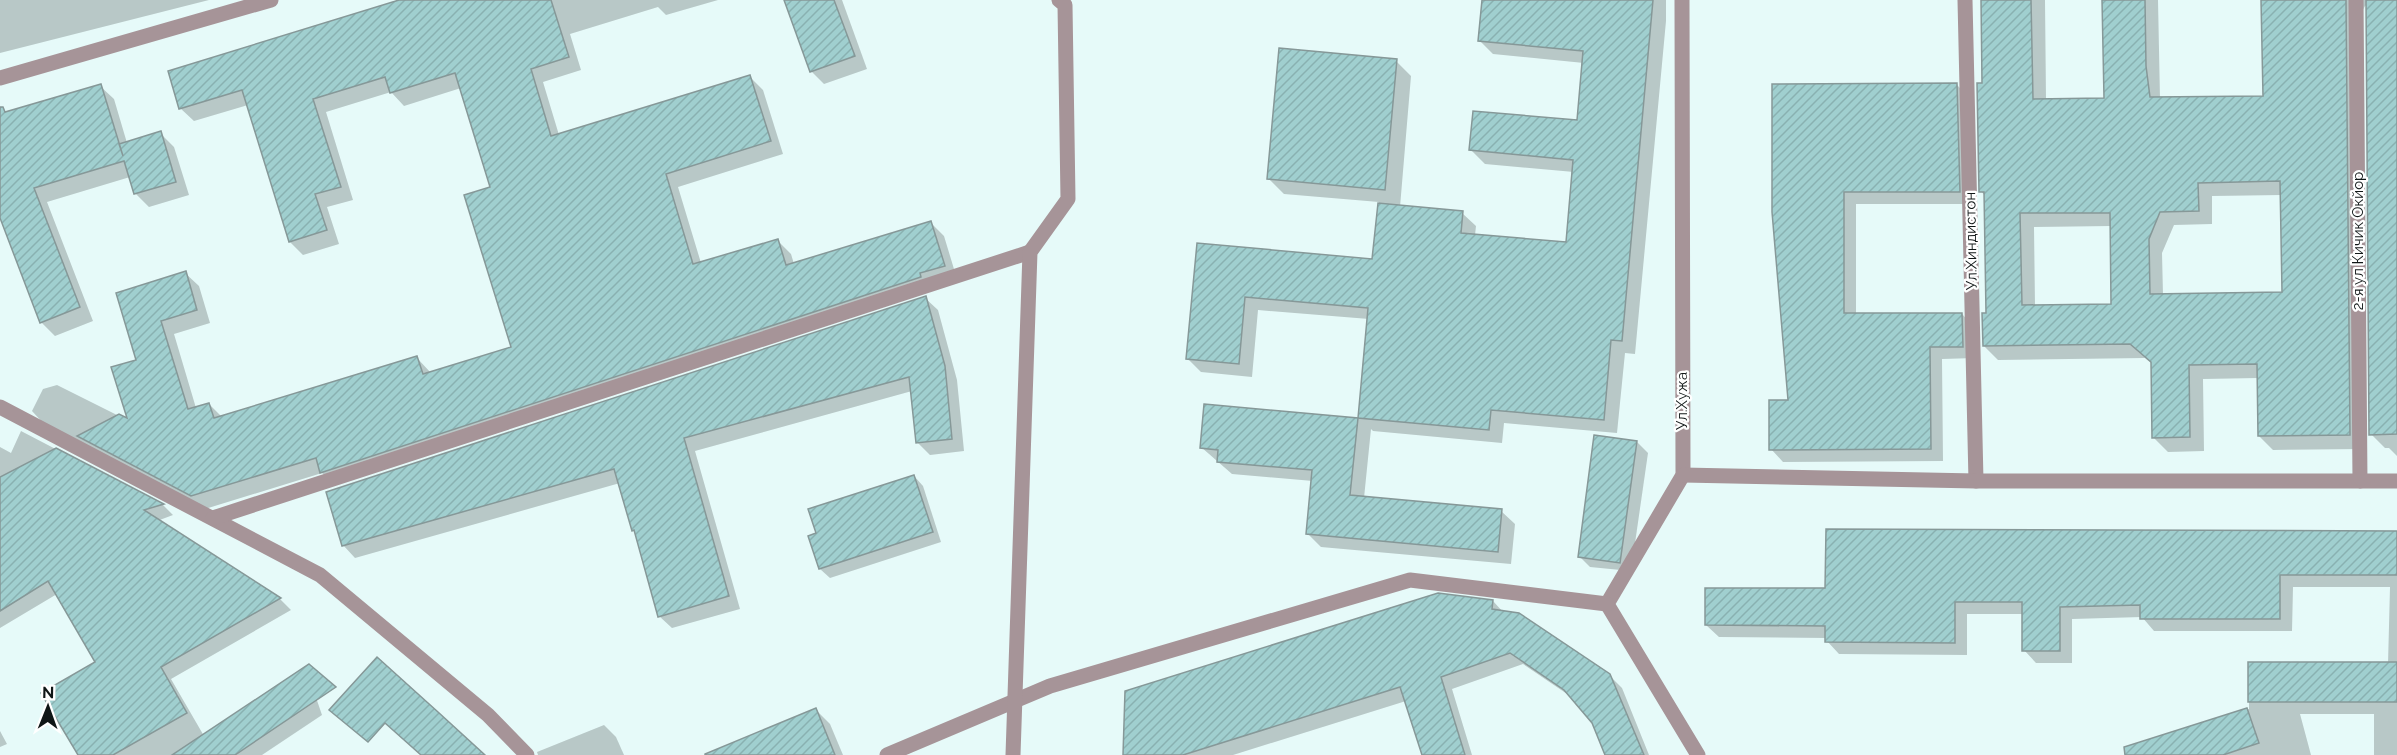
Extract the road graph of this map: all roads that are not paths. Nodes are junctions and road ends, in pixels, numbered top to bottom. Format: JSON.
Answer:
{"nodes":[{"id":1,"x":271,"y":0,"type":"edge"},
{"id":2,"x":1059,"y":0,"type":"edge"},
{"id":3,"x":1682,"y":0,"type":"edge"},
{"id":4,"x":1965,"y":0,"type":"edge"},
{"id":5,"x":2356,"y":0,"type":"edge"},
{"id":6,"x":0,"y":78,"type":"edge"},
{"id":7,"x":1030,"y":252,"type":"junction"},
{"id":8,"x":0,"y":407,"type":"edge"},
{"id":9,"x":1683,"y":475,"type":"junction"},
{"id":10,"x":1976,"y":481,"type":"junction"},
{"id":11,"x":2397,"y":481,"type":"edge"},
{"id":12,"x":2360,"y":482,"type":"junction"},
{"id":13,"x":213,"y":518,"type":"junction"},
{"id":14,"x":1607,"y":604,"type":"junction"},
{"id":15,"x":1013,"y":701,"type":"junction"},
{"id":16,"x":527,"y":755,"type":"edge"},
{"id":17,"x":887,"y":755,"type":"edge"},
{"id":18,"x":1013,"y":755,"type":"edge"},
{"id":19,"x":1698,"y":755,"type":"edge"}],
"edges":[{"from":1,"to":6,"type":"street"},
{"from":2,"to":7,"type":"street"},
{"from":3,"to":9,"type":"street","name":"Ул.Хужа"},
{"from":4,"to":10,"type":"street","name":"Ул.Хиндистон"},
{"from":5,"to":12,"type":"street","name":"2-я ул Кичик Окйор"},
{"from":7,"to":13,"type":"street"},
{"from":7,"to":15,"type":"street"},
{"from":8,"to":13,"type":"street"},
{"from":9,"to":10,"type":"street"},
{"from":9,"to":14,"type":"street"},
{"from":10,"to":12,"type":"street"},
{"from":11,"to":12,"type":"street"},
{"from":13,"to":16,"type":"street"},
{"from":14,"to":15,"type":"street"},
{"from":14,"to":19,"type":"street"},
{"from":15,"to":17,"type":"street"},
{"from":15,"to":18,"type":"street"}]}
